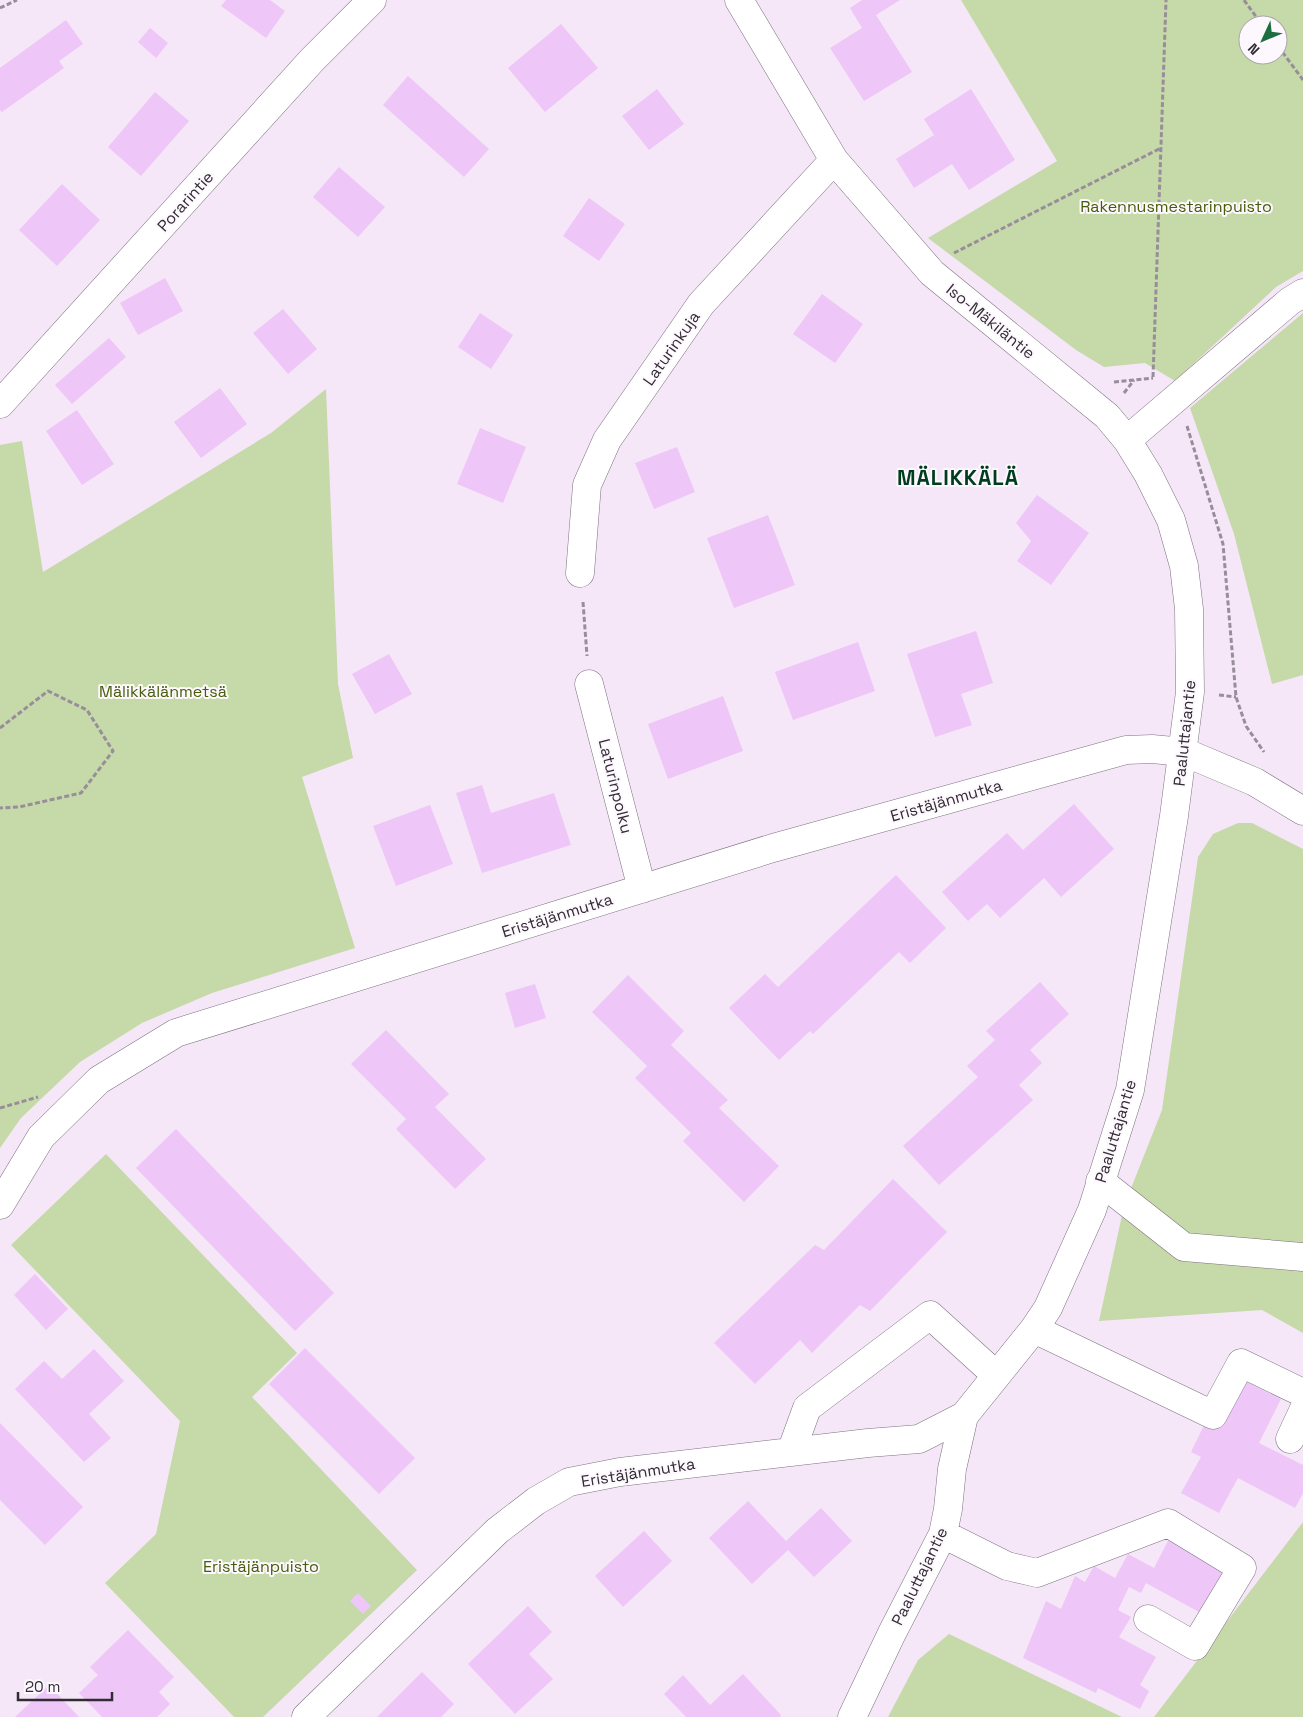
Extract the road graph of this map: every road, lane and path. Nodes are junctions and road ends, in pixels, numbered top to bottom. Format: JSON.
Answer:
{"nodes":[{"id":1,"x":17,"y":0,"type":"edge"},
{"id":2,"x":372,"y":0,"type":"edge"},
{"id":3,"x":739,"y":0,"type":"edge"},
{"id":4,"x":1166,"y":0,"type":"edge"},
{"id":5,"x":1244,"y":0,"type":"edge"},
{"id":6,"x":0,"y":8,"type":"edge"},
{"id":7,"x":1255,"y":15,"type":"edge"},
{"id":8,"x":1288,"y":60,"type":"edge"},
{"id":9,"x":1303,"y":80,"type":"edge"},
{"id":10,"x":1162,"y":148,"type":"junction"},
{"id":11,"x":834,"y":160,"type":"junction"},
{"id":12,"x":950,"y":256,"type":"dead end"},
{"id":13,"x":1303,"y":293,"type":"edge"},
{"id":14,"x":1105,"y":380,"type":"dead end"},
{"id":15,"x":1174,"y":398,"type":"junction"},
{"id":16,"x":0,"y":404,"type":"edge"},
{"id":17,"x":1127,"y":440,"type":"junction"},
{"id":18,"x":580,"y":573,"type":"joint"},
{"id":19,"x":589,"y":684,"type":"joint"},
{"id":20,"x":0,"y":728,"type":"edge"},
{"id":21,"x":1184,"y":752,"type":"junction"},
{"id":22,"x":1268,"y":758,"type":"dead end"},
{"id":23,"x":0,"y":808,"type":"edge"},
{"id":24,"x":1303,"y":811,"type":"edge"},
{"id":25,"x":642,"y":889,"type":"junction"},
{"id":26,"x":1100,"y":1181,"type":"junction"},
{"id":27,"x":0,"y":1205,"type":"edge"},
{"id":28,"x":1303,"y":1257,"type":"edge"},
{"id":29,"x":1034,"y":1329,"type":"junction"},
{"id":30,"x":996,"y":1375,"type":"junction"},
{"id":31,"x":1303,"y":1393,"type":"edge"},
{"id":32,"x":1303,"y":1411,"type":"edge"},
{"id":33,"x":964,"y":1416,"type":"junction"},
{"id":34,"x":1290,"y":1439,"type":"dead end"},
{"id":35,"x":791,"y":1452,"type":"junction"},
{"id":36,"x":943,"y":1534,"type":"junction"},
{"id":37,"x":1148,"y":1619,"type":"dead end"},
{"id":38,"x":306,"y":1717,"type":"edge"},
{"id":39,"x":852,"y":1717,"type":"edge"}],
"edges":[{"from":1,"to":6,"type":"path"},
{"from":2,"to":16,"type":"street","name":"Porarintie"},
{"from":3,"to":11,"type":"street","name":"Iso-Mäkiläntie"},
{"from":4,"to":10,"type":"path"},
{"from":5,"to":7,"type":"path"},
{"from":8,"to":9,"type":"path"},
{"from":10,"to":12,"type":"path"},
{"from":10,"to":14,"type":"path"},
{"from":11,"to":17,"type":"street","name":"Iso-Mäkiläntie"},
{"from":11,"to":18,"type":"street","name":"Laturinkuja"},
{"from":13,"to":15,"type":"street"},
{"from":15,"to":17,"type":"street"},
{"from":15,"to":22,"type":"path"},
{"from":17,"to":21,"type":"street","name":"Paaluttajantie"},
{"from":18,"to":19,"type":"path"},
{"from":19,"to":25,"type":"street","name":"Laturinpolku"},
{"from":20,"to":23,"type":"path"},
{"from":21,"to":24,"type":"street","name":"Eristäjänmutka"},
{"from":21,"to":25,"type":"street","name":"Eristäjänmutka"},
{"from":21,"to":26,"type":"street","name":"Paaluttajantie"},
{"from":25,"to":27,"type":"street","name":"Eristäjänmutka"},
{"from":26,"to":28,"type":"street"},
{"from":26,"to":29,"type":"street","name":"Paaluttajantie"},
{"from":29,"to":30,"type":"street","name":"Paaluttajantie"},
{"from":29,"to":31,"type":"street"},
{"from":30,"to":33,"type":"street","name":"Paaluttajantie"},
{"from":30,"to":35,"type":"street"},
{"from":32,"to":34,"type":"street"},
{"from":33,"to":35,"type":"street","name":"Eristäjänmutka"},
{"from":33,"to":36,"type":"street","name":"Paaluttajantie"},
{"from":35,"to":38,"type":"street","name":"Eristäjänmutka"},
{"from":36,"to":37,"type":"street"},
{"from":36,"to":39,"type":"street","name":"Paaluttajantie"}]}
